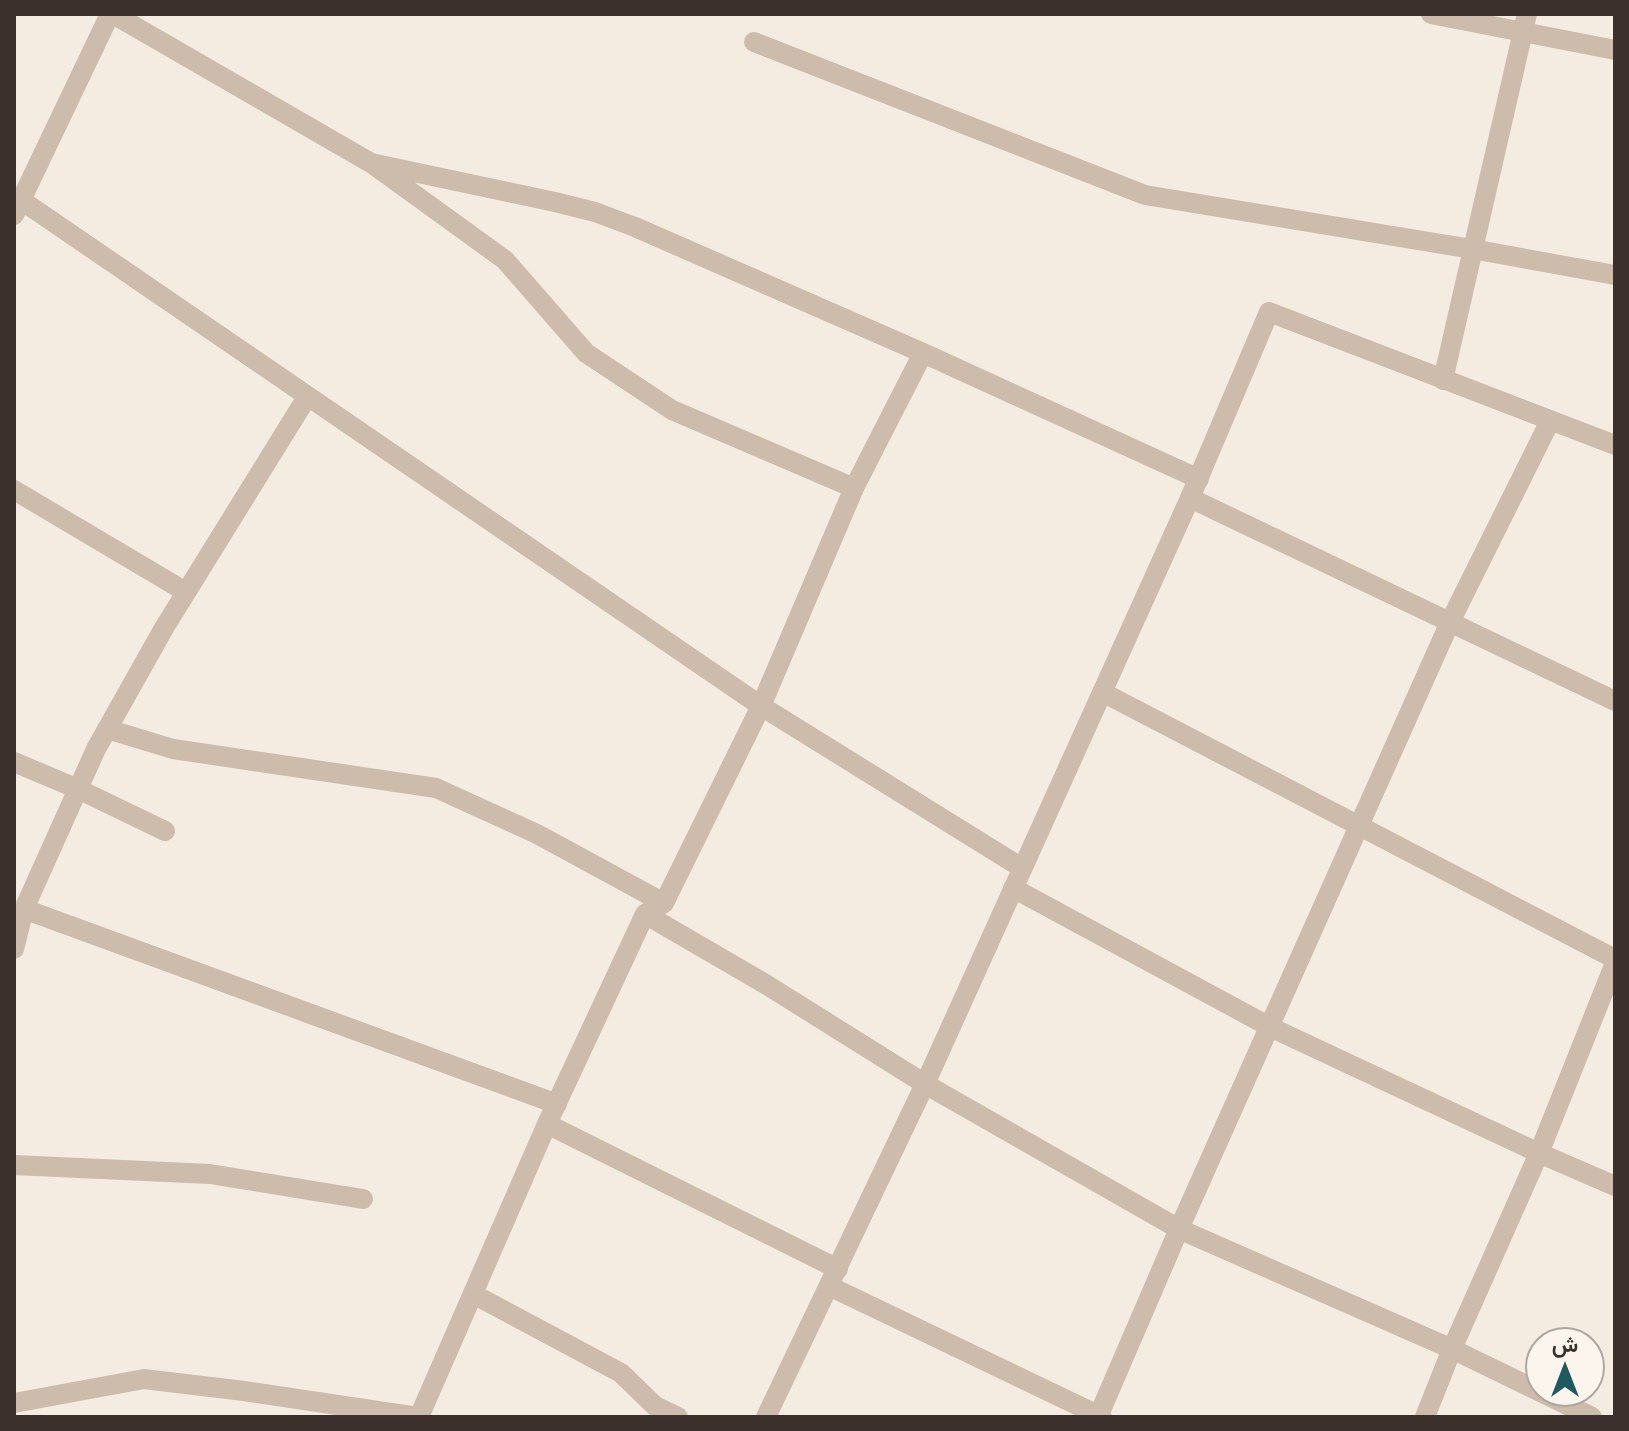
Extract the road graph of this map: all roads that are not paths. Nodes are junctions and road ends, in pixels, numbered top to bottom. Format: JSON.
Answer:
{"nodes":[{"id":1,"x":112,"y":14,"type":"edge"},
{"id":2,"x":1431,"y":14,"type":"edge"},
{"id":3,"x":1525,"y":23,"type":"edge"},
{"id":4,"x":754,"y":42,"type":"dead end"},
{"id":5,"x":1615,"y":50,"type":"edge"},
{"id":6,"x":371,"y":163,"type":"junction"},
{"id":7,"x":18,"y":207,"type":"edge"},
{"id":8,"x":1472,"y":249,"type":"junction"},
{"id":9,"x":1615,"y":275,"type":"edge"},
{"id":10,"x":923,"y":353,"type":"junction"},
{"id":11,"x":1443,"y":380,"type":"junction"},
{"id":12,"x":307,"y":397,"type":"junction"},
{"id":13,"x":1550,"y":421,"type":"junction"},
{"id":14,"x":1615,"y":445,"type":"edge"},
{"id":15,"x":1199,"y":479,"type":"junction"},
{"id":16,"x":854,"y":488,"type":"junction"},
{"id":17,"x":14,"y":490,"type":"edge"},
{"id":18,"x":1190,"y":498,"type":"junction"},
{"id":19,"x":186,"y":592,"type":"junction"},
{"id":20,"x":1450,"y":622,"type":"junction"},
{"id":21,"x":1102,"y":692,"type":"junction"},
{"id":22,"x":1615,"y":701,"type":"edge"},
{"id":23,"x":761,"y":706,"type":"junction"},
{"id":24,"x":107,"y":729,"type":"junction"},
{"id":25,"x":14,"y":762,"type":"edge"},
{"id":26,"x":78,"y":789,"type":"junction"},
{"id":27,"x":1359,"y":825,"type":"junction"},
{"id":28,"x":165,"y":831,"type":"dead end"},
{"id":29,"x":1022,"y":868,"type":"junction"},
{"id":30,"x":1013,"y":888,"type":"junction"},
{"id":31,"x":664,"y":903,"type":"junction"},
{"id":32,"x":24,"y":909,"type":"junction"},
{"id":33,"x":645,"y":914,"type":"junction"},
{"id":34,"x":14,"y":949,"type":"edge"},
{"id":35,"x":1615,"y":961,"type":"edge"},
{"id":36,"x":1270,"y":1027,"type":"junction"},
{"id":37,"x":925,"y":1084,"type":"junction"},
{"id":38,"x":557,"y":1104,"type":"junction"},
{"id":39,"x":547,"y":1124,"type":"junction"},
{"id":40,"x":1539,"y":1153,"type":"junction"},
{"id":41,"x":14,"y":1165,"type":"edge"},
{"id":42,"x":1615,"y":1186,"type":"edge"},
{"id":43,"x":363,"y":1199,"type":"dead end"},
{"id":44,"x":1179,"y":1229,"type":"junction"},
{"id":45,"x":834,"y":1277,"type":"junction"},
{"id":46,"x":473,"y":1294,"type":"junction"},
{"id":47,"x":1452,"y":1349,"type":"junction"},
{"id":48,"x":14,"y":1403,"type":"edge"},
{"id":49,"x":1100,"y":1416,"type":"edge"},
{"id":50,"x":418,"y":1417,"type":"edge"},
{"id":51,"x":678,"y":1417,"type":"edge"},
{"id":52,"x":766,"y":1417,"type":"edge"},
{"id":53,"x":1425,"y":1417,"type":"edge"},
{"id":54,"x":1592,"y":1417,"type":"edge"}],
"edges":[{"from":1,"to":6,"type":"street"},
{"from":1,"to":7,"type":"street"},
{"from":2,"to":3,"type":"street"},
{"from":3,"to":5,"type":"street"},
{"from":3,"to":8,"type":"street"},
{"from":4,"to":8,"type":"street"},
{"from":6,"to":10,"type":"street"},
{"from":6,"to":16,"type":"street"},
{"from":7,"to":12,"type":"street"},
{"from":8,"to":9,"type":"street"},
{"from":8,"to":11,"type":"street"},
{"from":10,"to":15,"type":"street"},
{"from":10,"to":16,"type":"street"},
{"from":11,"to":13,"type":"street"},
{"from":11,"to":15,"type":"street"},
{"from":12,"to":19,"type":"street"},
{"from":12,"to":23,"type":"street"},
{"from":13,"to":14,"type":"street"},
{"from":13,"to":20,"type":"street"},
{"from":15,"to":18,"type":"street"},
{"from":16,"to":23,"type":"street"},
{"from":17,"to":19,"type":"street"},
{"from":18,"to":20,"type":"street"},
{"from":18,"to":21,"type":"street"},
{"from":19,"to":24,"type":"street"},
{"from":20,"to":22,"type":"street"},
{"from":20,"to":27,"type":"street"},
{"from":21,"to":27,"type":"street"},
{"from":21,"to":29,"type":"street"},
{"from":23,"to":29,"type":"street"},
{"from":23,"to":31,"type":"street"},
{"from":24,"to":26,"type":"street"},
{"from":24,"to":31,"type":"street"},
{"from":25,"to":26,"type":"street"},
{"from":26,"to":28,"type":"street"},
{"from":26,"to":32,"type":"street"},
{"from":27,"to":35,"type":"street"},
{"from":27,"to":36,"type":"street"},
{"from":29,"to":30,"type":"street"},
{"from":30,"to":36,"type":"street"},
{"from":30,"to":37,"type":"street"},
{"from":31,"to":33,"type":"street"},
{"from":32,"to":34,"type":"street"},
{"from":32,"to":38,"type":"street"},
{"from":33,"to":37,"type":"street"},
{"from":33,"to":38,"type":"street"},
{"from":35,"to":40,"type":"street"},
{"from":36,"to":40,"type":"street"},
{"from":36,"to":44,"type":"street"},
{"from":37,"to":44,"type":"street"},
{"from":37,"to":45,"type":"street"},
{"from":38,"to":39,"type":"street"},
{"from":39,"to":45,"type":"street"},
{"from":39,"to":46,"type":"street"},
{"from":40,"to":42,"type":"street"},
{"from":40,"to":47,"type":"street"},
{"from":41,"to":43,"type":"street"},
{"from":44,"to":47,"type":"street"},
{"from":44,"to":49,"type":"street"},
{"from":45,"to":49,"type":"street"},
{"from":45,"to":52,"type":"street"},
{"from":46,"to":50,"type":"street"},
{"from":46,"to":51,"type":"street"},
{"from":47,"to":53,"type":"street"},
{"from":47,"to":54,"type":"street"},
{"from":48,"to":50,"type":"street"}]}
